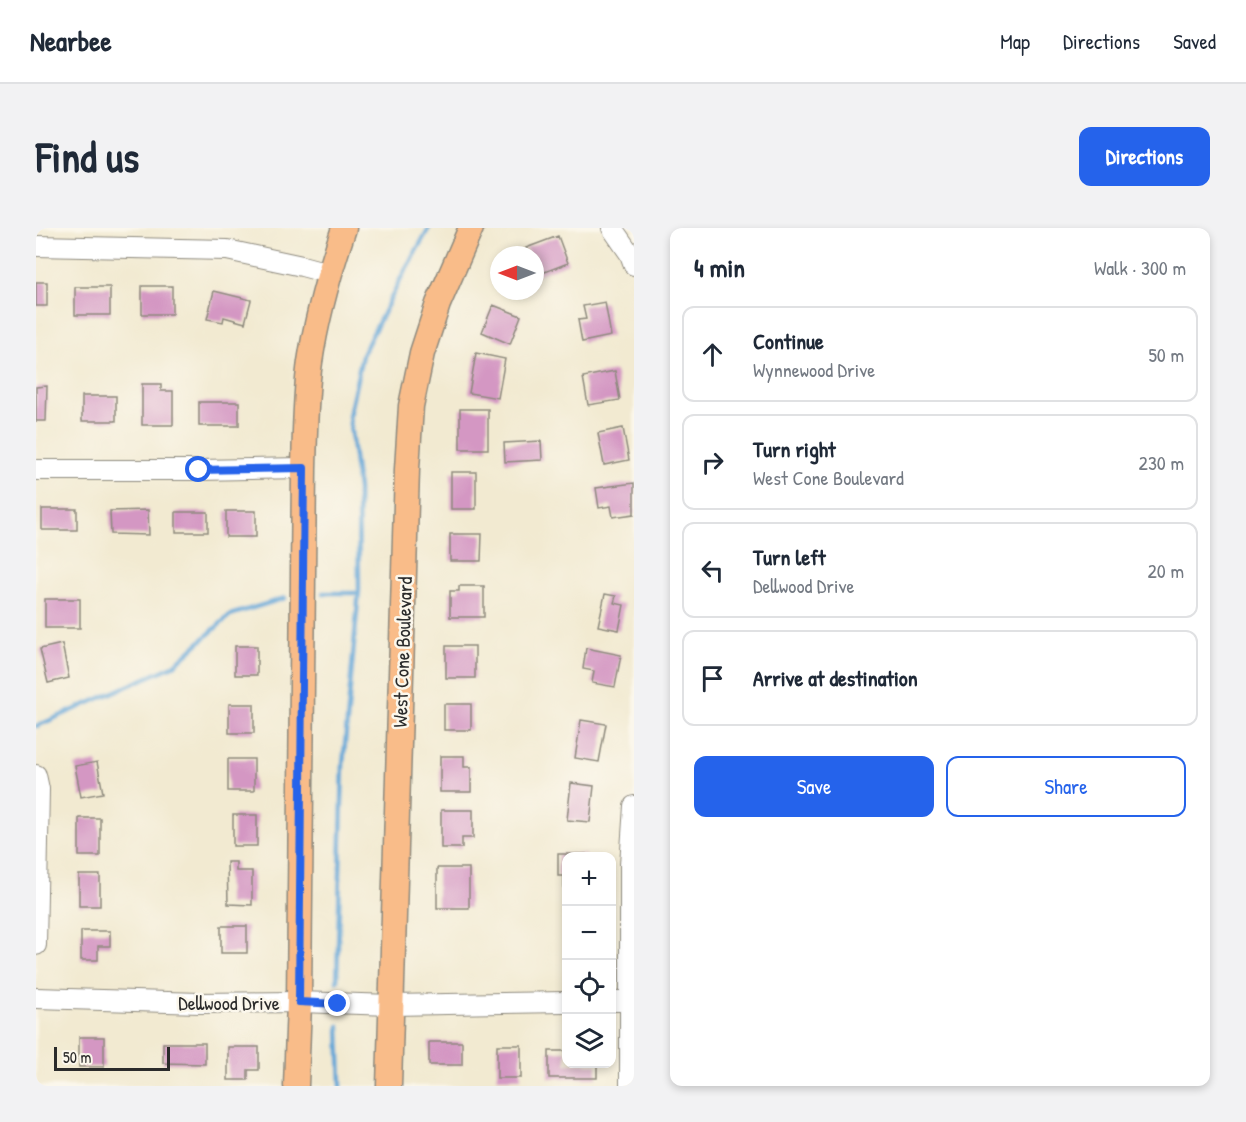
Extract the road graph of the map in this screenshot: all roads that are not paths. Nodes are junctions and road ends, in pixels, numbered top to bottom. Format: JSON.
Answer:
{"nodes":[{"id":1,"x":344,"y":228,"type":"edge"},
{"id":2,"x":471,"y":228,"type":"edge"},
{"id":3,"x":612,"y":228,"type":"edge"},
{"id":4,"x":36,"y":246,"type":"edge"},
{"id":5,"x":634,"y":265,"type":"edge"},
{"id":6,"x":328,"y":273,"type":"junction"},
{"id":7,"x":304,"y":468,"type":"junction"},
{"id":8,"x":36,"y":470,"type":"edge"},
{"id":9,"x":36,"y":776,"type":"edge"},
{"id":10,"x":634,"y":806,"type":"edge"},
{"id":11,"x":36,"y":945,"type":"edge"},
{"id":12,"x":36,"y":998,"type":"edge"},
{"id":13,"x":625,"y":1001,"type":"edge"},
{"id":14,"x":299,"y":1002,"type":"junction"},
{"id":15,"x":562,"y":1002,"type":"edge"},
{"id":16,"x":392,"y":1005,"type":"junction"},
{"id":17,"x":296,"y":1086,"type":"edge"},
{"id":18,"x":389,"y":1086,"type":"edge"},
{"id":19,"x":630,"y":1086,"type":"edge"}],
"edges":[{"from":1,"to":6,"type":"main road"},
{"from":2,"to":16,"type":"main road","name":"West Cone Boulevard"},
{"from":3,"to":5,"type":"street"},
{"from":4,"to":6,"type":"street"},
{"from":6,"to":7,"type":"main road"},
{"from":7,"to":8,"type":"street"},
{"from":7,"to":14,"type":"main road"},
{"from":9,"to":11,"type":"street"},
{"from":10,"to":13,"type":"street"},
{"from":12,"to":14,"type":"street","name":"Dellwood Drive"},
{"from":13,"to":19,"type":"street"},
{"from":14,"to":16,"type":"street","name":"Dellwood Drive"},
{"from":14,"to":17,"type":"main road"},
{"from":15,"to":16,"type":"street","name":"Dellwood Drive"},
{"from":16,"to":18,"type":"main road","name":"West Cone Boulevard"}]}
